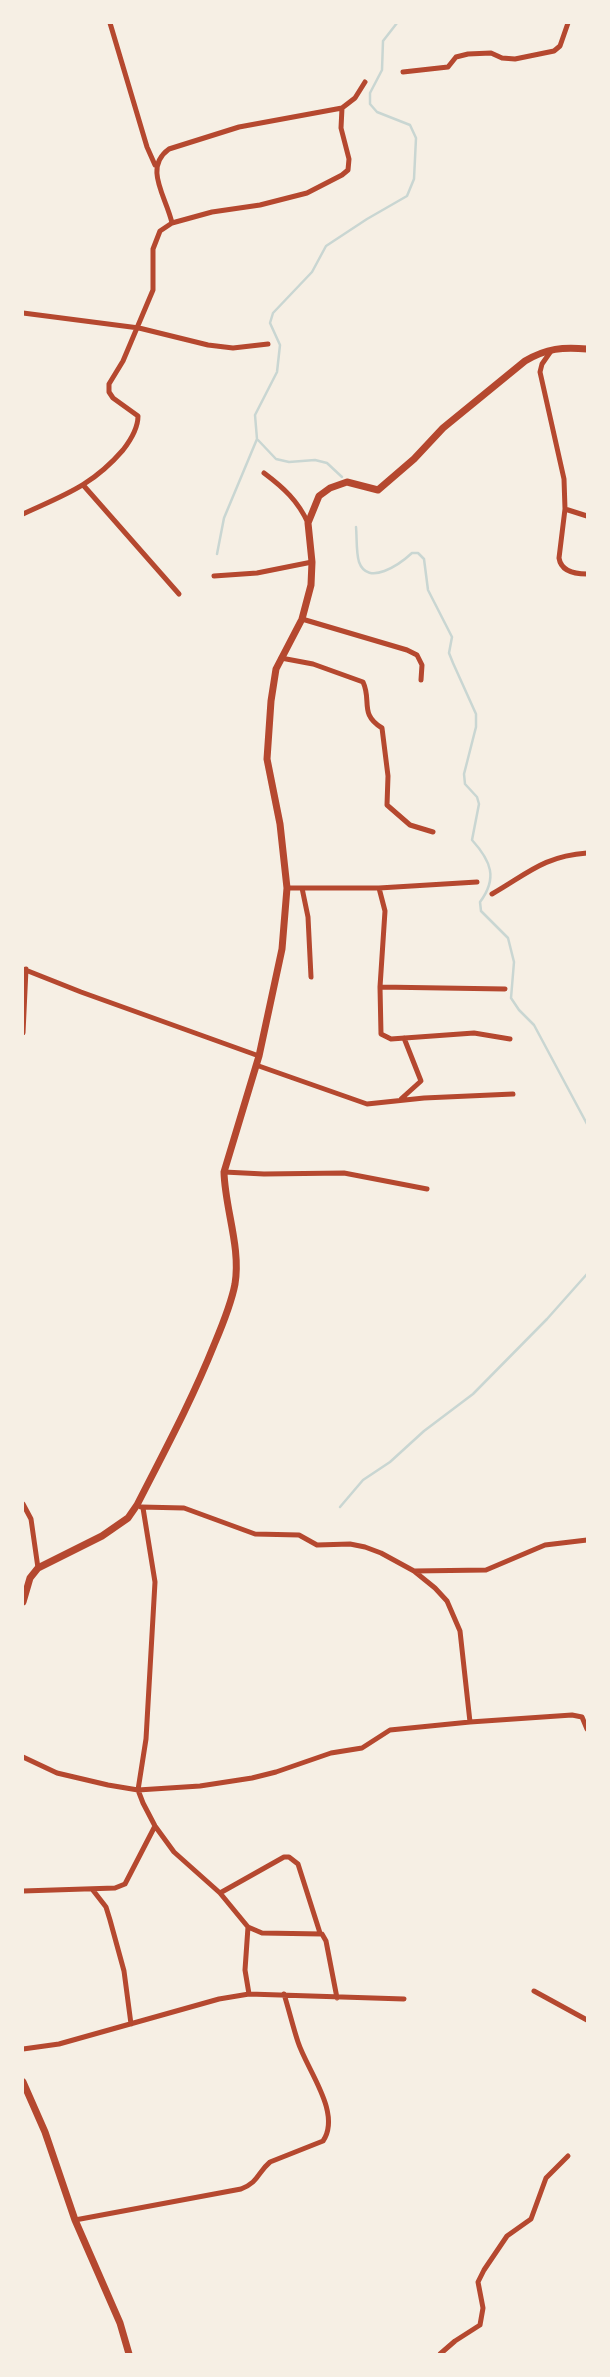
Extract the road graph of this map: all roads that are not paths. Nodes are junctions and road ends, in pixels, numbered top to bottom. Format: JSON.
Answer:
{"nodes":[{"id":1,"x":110,"y":23,"type":"edge"},
{"id":2,"x":568,"y":23,"type":"edge"},
{"id":3,"x":403,"y":72,"type":"dead end"},
{"id":4,"x":365,"y":82,"type":"dead end"},
{"id":5,"x":342,"y":108,"type":"junction"},
{"id":6,"x":155,"y":165,"type":"junction"},
{"id":7,"x":172,"y":223,"type":"junction"},
{"id":8,"x":23,"y":313,"type":"edge"},
{"id":9,"x":139,"y":328,"type":"junction"},
{"id":10,"x":268,"y":344,"type":"dead end"},
{"id":11,"x":553,"y":348,"type":"junction"},
{"id":12,"x":587,"y":349,"type":"edge"},
{"id":13,"x":264,"y":473,"type":"dead end"},
{"id":14,"x":84,"y":486,"type":"junction"},
{"id":15,"x":565,"y":509,"type":"junction"},
{"id":16,"x":23,"y":514,"type":"edge"},
{"id":17,"x":587,"y":516,"type":"edge"},
{"id":18,"x":308,"y":523,"type":"junction"},
{"id":19,"x":312,"y":562,"type":"junction"},
{"id":20,"x":587,"y":574,"type":"edge"},
{"id":21,"x":214,"y":576,"type":"dead end"},
{"id":22,"x":179,"y":594,"type":"dead end"},
{"id":23,"x":302,"y":619,"type":"junction"},
{"id":24,"x":281,"y":658,"type":"junction"},
{"id":25,"x":421,"y":680,"type":"dead end"},
{"id":26,"x":433,"y":831,"type":"dead end"},
{"id":27,"x":587,"y":853,"type":"edge"},
{"id":28,"x":477,"y":882,"type":"dead end"},
{"id":29,"x":287,"y":888,"type":"junction"},
{"id":30,"x":302,"y":888,"type":"junction"},
{"id":31,"x":379,"y":888,"type":"junction"},
{"id":32,"x":492,"y":894,"type":"dead end"},
{"id":33,"x":24,"y":969,"type":"edge"},
{"id":34,"x":311,"y":977,"type":"dead end"},
{"id":35,"x":380,"y":987,"type":"junction"},
{"id":36,"x":505,"y":989,"type":"dead end"},
{"id":37,"x":23,"y":1033,"type":"edge"},
{"id":38,"x":404,"y":1038,"type":"junction"},
{"id":39,"x":510,"y":1039,"type":"dead end"},
{"id":40,"x":259,"y":1056,"type":"junction"},
{"id":41,"x":256,"y":1065,"type":"junction"},
{"id":42,"x":513,"y":1094,"type":"dead end"},
{"id":43,"x":399,"y":1101,"type":"junction"},
{"id":44,"x":224,"y":1172,"type":"junction"},
{"id":45,"x":426,"y":1189,"type":"dead end"},
{"id":46,"x":23,"y":1504,"type":"edge"},
{"id":47,"x":140,"y":1507,"type":"junction"},
{"id":48,"x":587,"y":1540,"type":"edge"},
{"id":49,"x":38,"y":1568,"type":"junction"},
{"id":50,"x":414,"y":1571,"type":"junction"},
{"id":51,"x":23,"y":1602,"type":"edge"},
{"id":52,"x":470,"y":1722,"type":"junction"},
{"id":53,"x":587,"y":1729,"type":"edge"},
{"id":54,"x":23,"y":1757,"type":"edge"},
{"id":55,"x":138,"y":1790,"type":"junction"},
{"id":56,"x":155,"y":1826,"type":"junction"},
{"id":57,"x":92,"y":1889,"type":"junction"},
{"id":58,"x":23,"y":1891,"type":"edge"},
{"id":59,"x":219,"y":1893,"type":"junction"},
{"id":60,"x":248,"y":1927,"type":"junction"},
{"id":61,"x":320,"y":1933,"type":"junction"},
{"id":62,"x":534,"y":1991,"type":"dead end"},
{"id":63,"x":249,"y":1994,"type":"junction"},
{"id":64,"x":284,"y":1994,"type":"junction"},
{"id":65,"x":337,"y":1998,"type":"junction"},
{"id":66,"x":404,"y":1999,"type":"dead end"},
{"id":67,"x":587,"y":2020,"type":"edge"},
{"id":68,"x":131,"y":2024,"type":"junction"},
{"id":69,"x":23,"y":2049,"type":"edge"},
{"id":70,"x":23,"y":2082,"type":"edge"},
{"id":71,"x":568,"y":2156,"type":"dead end"},
{"id":72,"x":75,"y":2220,"type":"junction"},
{"id":73,"x":129,"y":2354,"type":"edge"},
{"id":74,"x":440,"y":2354,"type":"edge"}],
"edges":[{"from":1,"to":6,"type":"street"},
{"from":2,"to":3,"type":"street"},
{"from":4,"to":5,"type":"street"},
{"from":5,"to":6,"type":"street"},
{"from":5,"to":7,"type":"street"},
{"from":6,"to":7,"type":"street"},
{"from":7,"to":9,"type":"street"},
{"from":8,"to":9,"type":"street"},
{"from":9,"to":10,"type":"street"},
{"from":9,"to":14,"type":"street"},
{"from":11,"to":12,"type":"street"},
{"from":11,"to":15,"type":"street"},
{"from":11,"to":18,"type":"street"},
{"from":13,"to":18,"type":"street"},
{"from":14,"to":16,"type":"street"},
{"from":14,"to":22,"type":"street"},
{"from":15,"to":17,"type":"street"},
{"from":15,"to":20,"type":"street"},
{"from":18,"to":19,"type":"street"},
{"from":19,"to":21,"type":"street"},
{"from":19,"to":23,"type":"street"},
{"from":23,"to":24,"type":"street"},
{"from":23,"to":25,"type":"street"},
{"from":24,"to":26,"type":"street"},
{"from":24,"to":29,"type":"street"},
{"from":27,"to":32,"type":"street"},
{"from":28,"to":31,"type":"street"},
{"from":29,"to":30,"type":"street"},
{"from":29,"to":40,"type":"street"},
{"from":30,"to":31,"type":"street"},
{"from":30,"to":34,"type":"street"},
{"from":31,"to":35,"type":"street"},
{"from":33,"to":37,"type":"street"},
{"from":33,"to":40,"type":"street"},
{"from":35,"to":36,"type":"street"},
{"from":35,"to":38,"type":"street"},
{"from":38,"to":39,"type":"street"},
{"from":38,"to":43,"type":"street"},
{"from":40,"to":41,"type":"street"},
{"from":41,"to":43,"type":"street"},
{"from":41,"to":44,"type":"street"},
{"from":42,"to":43,"type":"street"},
{"from":44,"to":45,"type":"street"},
{"from":44,"to":47,"type":"street"},
{"from":46,"to":49,"type":"street"},
{"from":47,"to":49,"type":"street"},
{"from":47,"to":50,"type":"street"},
{"from":47,"to":55,"type":"street"},
{"from":48,"to":50,"type":"street"},
{"from":49,"to":51,"type":"street"},
{"from":50,"to":52,"type":"street"},
{"from":52,"to":53,"type":"street"},
{"from":52,"to":55,"type":"street"},
{"from":54,"to":55,"type":"street"},
{"from":55,"to":56,"type":"street"},
{"from":56,"to":57,"type":"street"},
{"from":56,"to":59,"type":"street"},
{"from":57,"to":58,"type":"street"},
{"from":57,"to":68,"type":"street"},
{"from":59,"to":60,"type":"street"},
{"from":59,"to":61,"type":"street"},
{"from":60,"to":61,"type":"street"},
{"from":60,"to":63,"type":"street"},
{"from":61,"to":65,"type":"street"},
{"from":62,"to":67,"type":"street"},
{"from":63,"to":64,"type":"street"},
{"from":63,"to":68,"type":"street"},
{"from":64,"to":65,"type":"street"},
{"from":64,"to":72,"type":"street"},
{"from":65,"to":66,"type":"street"},
{"from":68,"to":69,"type":"street"},
{"from":70,"to":72,"type":"street"},
{"from":71,"to":74,"type":"street"},
{"from":72,"to":73,"type":"street"}]}
